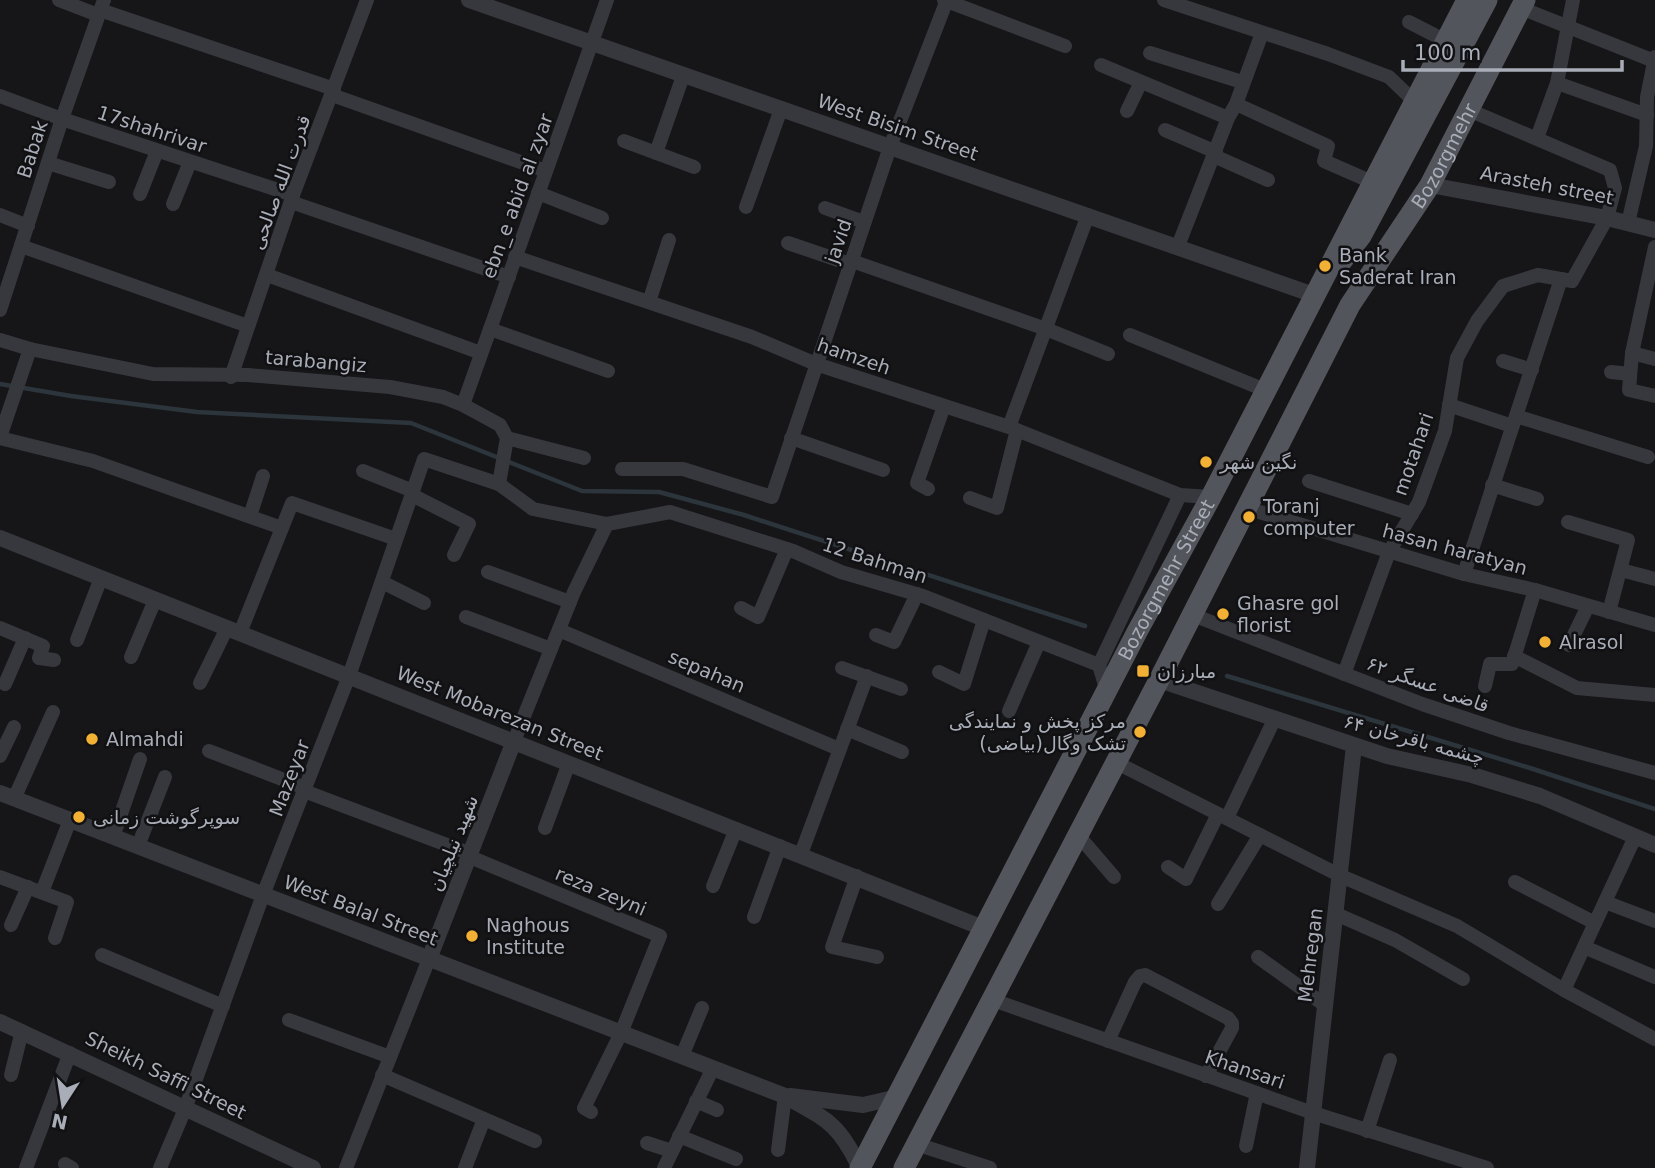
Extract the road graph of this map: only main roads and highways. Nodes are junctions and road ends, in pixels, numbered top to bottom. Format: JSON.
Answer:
{"nodes":[{"id":1,"x":1467,"y":0,"type":"edge"},
{"id":2,"x":1487,"y":0,"type":"edge"},
{"id":3,"x":1498,"y":0,"type":"edge"},
{"id":4,"x":1523,"y":4,"type":"edge"},
{"id":5,"x":1314,"y":295,"type":"junction"},
{"id":6,"x":1350,"y":305,"type":"junction"},
{"id":7,"x":860,"y":1168,"type":"edge"},
{"id":8,"x":904,"y":1168,"type":"edge"}],
"edges":[{"from":1,"to":5,"type":"main road"},
{"from":2,"to":5,"type":"main road","name":"Bozorgmehr Street"},
{"from":3,"to":6,"type":"main road","name":"Bozorgmehr Street"},
{"from":4,"to":6,"type":"main road","name":"Bozorgmehr"},
{"from":5,"to":7,"type":"main road","name":"Bozorgmehr Street"},
{"from":6,"to":8,"type":"main road","name":"Bozorgmehr Street"}]}
